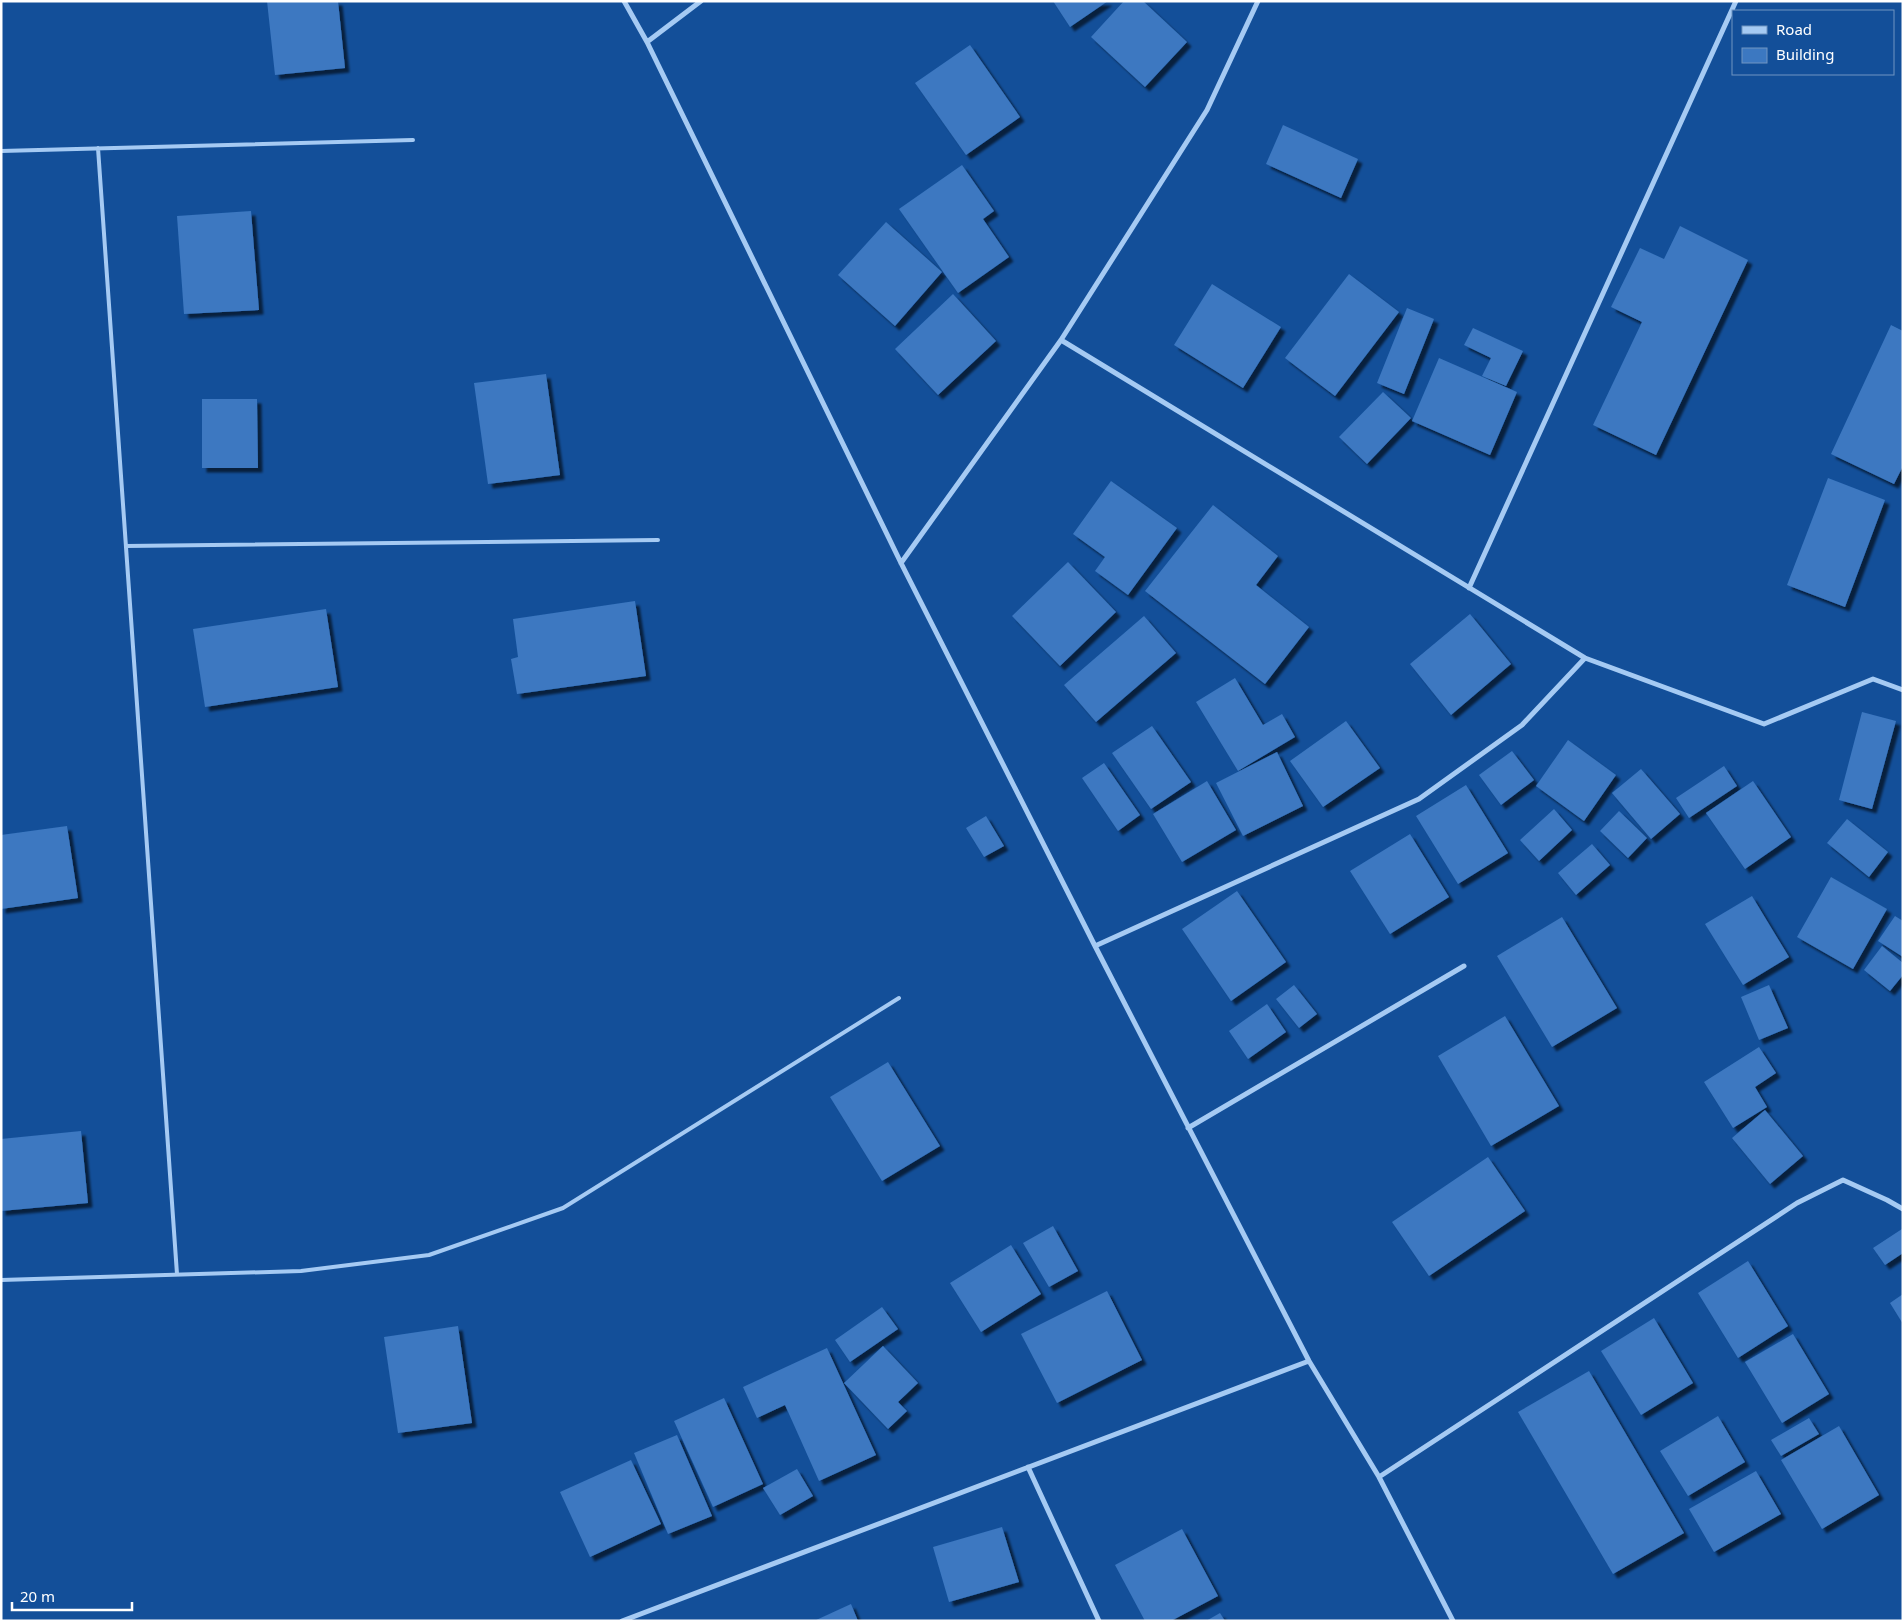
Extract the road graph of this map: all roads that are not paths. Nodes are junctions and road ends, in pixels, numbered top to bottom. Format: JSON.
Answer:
{"nodes":[{"id":1,"x":624,"y":1,"type":"edge"},
{"id":2,"x":701,"y":1,"type":"edge"},
{"id":3,"x":1258,"y":1,"type":"edge"},
{"id":4,"x":1736,"y":1,"type":"edge"},
{"id":5,"x":647,"y":42,"type":"junction"},
{"id":6,"x":413,"y":140,"type":"dead end"},
{"id":7,"x":98,"y":148,"type":"junction"},
{"id":8,"x":1,"y":151,"type":"edge"},
{"id":9,"x":1061,"y":340,"type":"junction"},
{"id":10,"x":658,"y":540,"type":"dead end"},
{"id":11,"x":126,"y":546,"type":"junction"},
{"id":12,"x":901,"y":563,"type":"junction"},
{"id":13,"x":1469,"y":588,"type":"junction"},
{"id":14,"x":1585,"y":658,"type":"junction"},
{"id":15,"x":1903,"y":690,"type":"edge"},
{"id":16,"x":1095,"y":946,"type":"junction"},
{"id":17,"x":1464,"y":966,"type":"dead end"},
{"id":18,"x":899,"y":998,"type":"dead end"},
{"id":19,"x":1188,"y":1128,"type":"junction"},
{"id":20,"x":1903,"y":1209,"type":"edge"},
{"id":21,"x":177,"y":1274,"type":"junction"},
{"id":22,"x":1,"y":1280,"type":"edge"},
{"id":23,"x":1308,"y":1362,"type":"junction"},
{"id":24,"x":1028,"y":1467,"type":"junction"},
{"id":25,"x":1379,"y":1477,"type":"junction"},
{"id":26,"x":622,"y":1621,"type":"edge"},
{"id":27,"x":1099,"y":1621,"type":"edge"},
{"id":28,"x":1453,"y":1621,"type":"edge"}],
"edges":[{"from":1,"to":5,"type":"street"},
{"from":2,"to":5,"type":"street"},
{"from":3,"to":9,"type":"street"},
{"from":4,"to":13,"type":"street"},
{"from":5,"to":12,"type":"street"},
{"from":6,"to":7,"type":"lane"},
{"from":7,"to":8,"type":"lane"},
{"from":7,"to":11,"type":"lane"},
{"from":9,"to":12,"type":"street"},
{"from":9,"to":13,"type":"street"},
{"from":10,"to":11,"type":"lane"},
{"from":11,"to":21,"type":"lane"},
{"from":12,"to":16,"type":"street"},
{"from":13,"to":14,"type":"street"},
{"from":14,"to":15,"type":"street"},
{"from":14,"to":16,"type":"street"},
{"from":16,"to":19,"type":"street"},
{"from":17,"to":19,"type":"street"},
{"from":18,"to":21,"type":"lane"},
{"from":19,"to":23,"type":"street"},
{"from":20,"to":25,"type":"street"},
{"from":21,"to":22,"type":"lane"},
{"from":23,"to":24,"type":"street"},
{"from":23,"to":25,"type":"street"},
{"from":24,"to":26,"type":"street"},
{"from":24,"to":27,"type":"street"},
{"from":25,"to":28,"type":"street"}]}
